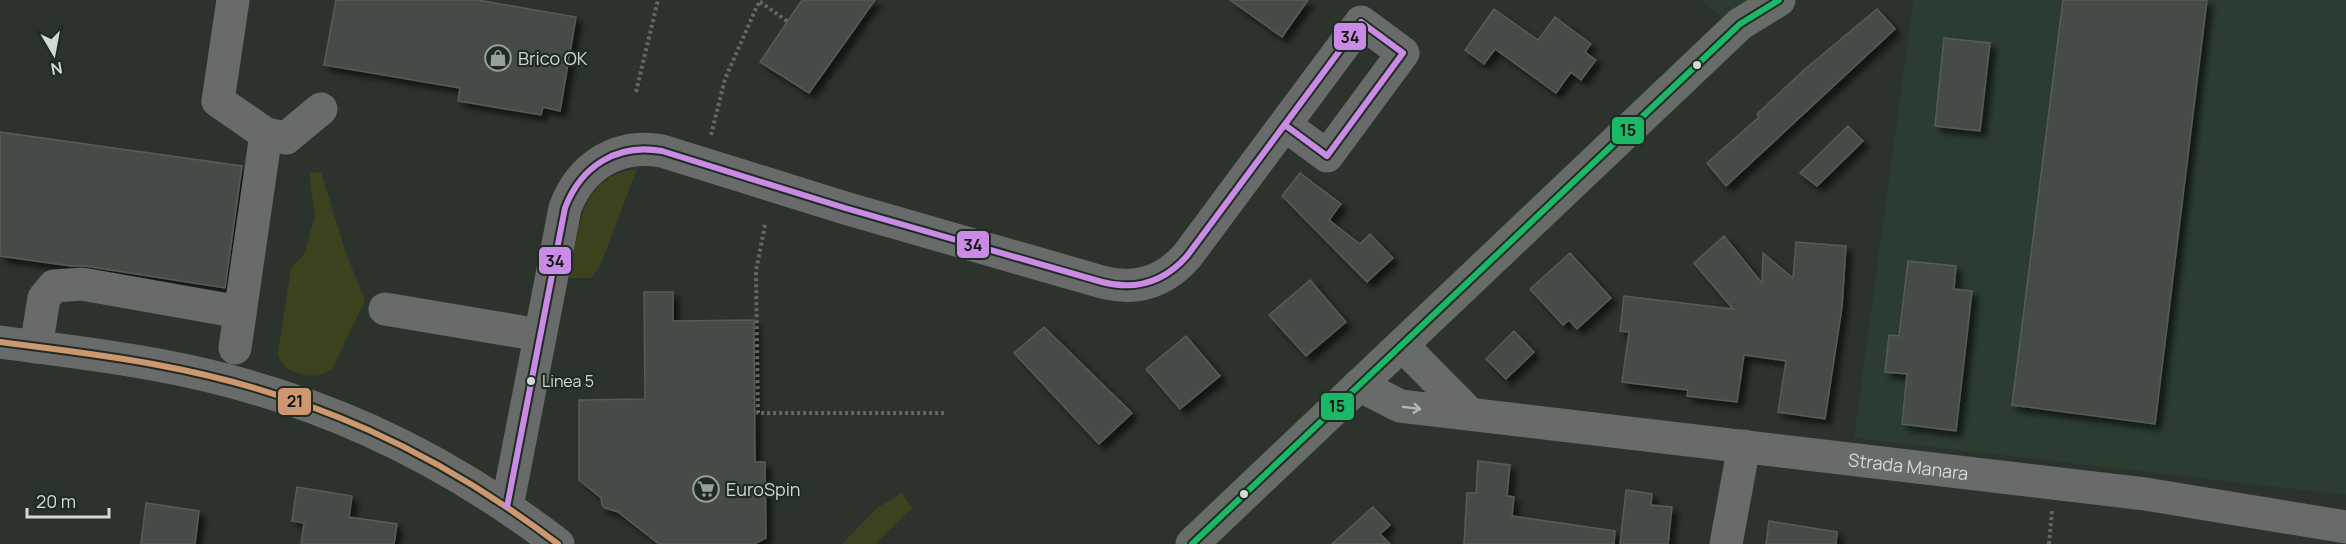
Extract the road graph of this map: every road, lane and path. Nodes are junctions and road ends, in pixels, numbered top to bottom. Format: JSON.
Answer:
{"nodes":[{"id":1,"x":233,"y":0,"type":"edge"},
{"id":2,"x":658,"y":0,"type":"edge"},
{"id":3,"x":1779,"y":0,"type":"edge"},
{"id":4,"x":761,"y":1,"type":"edge"},
{"id":5,"x":1748,"y":12,"type":"edge"},
{"id":6,"x":788,"y":21,"type":"dead end"},
{"id":7,"x":636,"y":92,"type":"dead end"},
{"id":8,"x":321,"y":109,"type":"dead end"},
{"id":9,"x":1285,"y":125,"type":"dead end"},
{"id":10,"x":266,"y":135,"type":"junction"},
{"id":11,"x":711,"y":136,"type":"dead end"},
{"id":12,"x":765,"y":225,"type":"dead end"},
{"id":13,"x":385,"y":309,"type":"dead end"},
{"id":14,"x":240,"y":312,"type":"junction"},
{"id":15,"x":540,"y":335,"type":"junction"},
{"id":16,"x":0,"y":342,"type":"edge"},
{"id":17,"x":1402,"y":345,"type":"junction"},
{"id":18,"x":36,"y":347,"type":"junction"},
{"id":19,"x":234,"y":348,"type":"dead end"},
{"id":20,"x":1359,"y":385,"type":"junction"},
{"id":21,"x":947,"y":413,"type":"dead end"},
{"id":22,"x":1470,"y":414,"type":"junction"},
{"id":23,"x":1744,"y":446,"type":"junction"},
{"id":24,"x":507,"y":507,"type":"junction"},
{"id":25,"x":2346,"y":527,"type":"edge"},
{"id":26,"x":2307,"y":533,"type":"edge"},
{"id":27,"x":558,"y":544,"type":"edge"},
{"id":28,"x":1192,"y":544,"type":"edge"},
{"id":29,"x":1726,"y":544,"type":"edge"}],
"edges":[{"from":1,"to":10,"type":"street"},
{"from":2,"to":7,"type":"path"},
{"from":3,"to":5,"type":"main road"},
{"from":4,"to":6,"type":"path"},
{"from":4,"to":11,"type":"path"},
{"from":5,"to":17,"type":"main road"},
{"from":8,"to":10,"type":"street"},
{"from":9,"to":15,"type":"street"},
{"from":10,"to":14,"type":"street"},
{"from":12,"to":21,"type":"path"},
{"from":13,"to":15,"type":"street"},
{"from":14,"to":18,"type":"street"},
{"from":14,"to":19,"type":"street"},
{"from":15,"to":24,"type":"street"},
{"from":16,"to":18,"type":"street"},
{"from":17,"to":20,"type":"main road"},
{"from":17,"to":22,"type":"street"},
{"from":18,"to":24,"type":"street"},
{"from":20,"to":22,"type":"street","name":"Strada Manara","one_way":true},
{"from":20,"to":28,"type":"main road"},
{"from":22,"to":23,"type":"street","name":"Strada Manara"},
{"from":23,"to":26,"type":"street","name":"Strada Manara"},
{"from":23,"to":29,"type":"street"},
{"from":24,"to":27,"type":"street"},
{"from":25,"to":26,"type":"street","name":"Strada Manara"}]}
